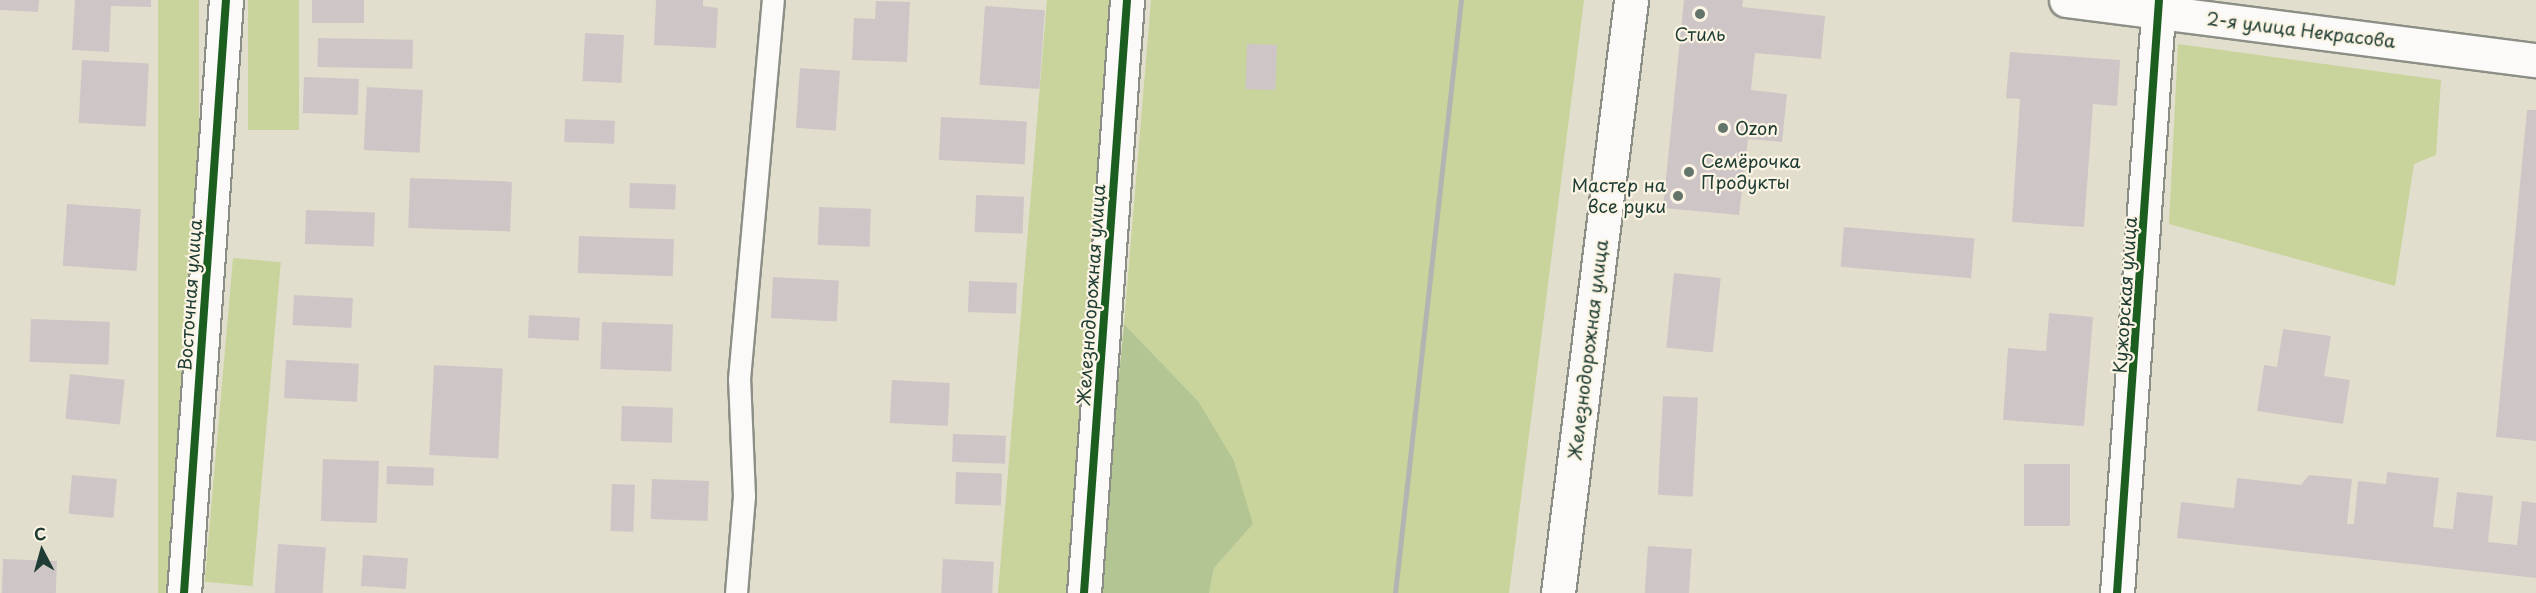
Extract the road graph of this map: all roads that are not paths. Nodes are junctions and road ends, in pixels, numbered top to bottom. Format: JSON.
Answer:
{"nodes":[{"id":1,"x":226,"y":0,"type":"edge"},
{"id":2,"x":773,"y":0,"type":"edge"},
{"id":3,"x":1127,"y":0,"type":"edge"},
{"id":4,"x":1631,"y":0,"type":"edge"},
{"id":5,"x":2066,"y":0,"type":"edge"},
{"id":6,"x":2159,"y":6,"type":"edge"},
{"id":7,"x":2536,"y":60,"type":"edge"},
{"id":8,"x":184,"y":593,"type":"edge"},
{"id":9,"x":736,"y":593,"type":"edge"},
{"id":10,"x":1084,"y":593,"type":"edge"},
{"id":11,"x":1558,"y":593,"type":"edge"},
{"id":12,"x":2117,"y":593,"type":"edge"}],
"edges":[{"from":1,"to":8,"type":"street","name":"Восточная улица"},
{"from":2,"to":9,"type":"lane"},
{"from":3,"to":10,"type":"street","name":"Железнодорожная улица"},
{"from":4,"to":11,"type":"street","name":"Железнодорожная улица"},
{"from":5,"to":6,"type":"street","name":"2-я улица Некрасова"},
{"from":6,"to":7,"type":"street","name":"2-я улица Некрасова"},
{"from":6,"to":12,"type":"street","name":"Кужорская улица"}]}
